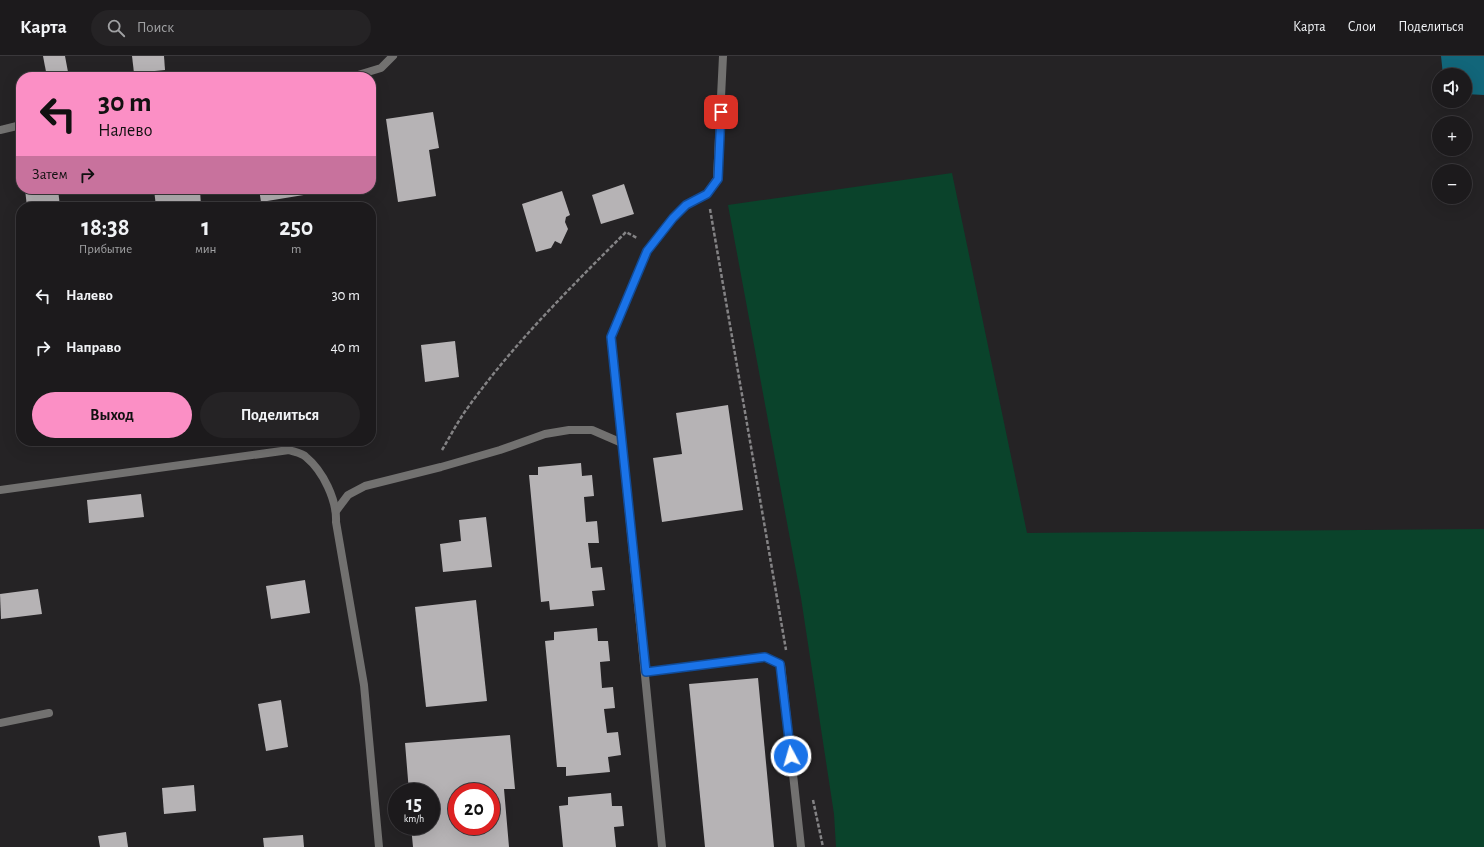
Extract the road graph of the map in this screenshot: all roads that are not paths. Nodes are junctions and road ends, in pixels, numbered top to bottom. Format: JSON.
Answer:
{"nodes":[{"id":1,"x":393,"y":56,"type":"edge"},
{"id":2,"x":723,"y":56,"type":"edge"},
{"id":3,"x":368,"y":72,"type":"edge"},
{"id":4,"x":16,"y":127,"type":"edge"},
{"id":5,"x":0,"y":130,"type":"edge"},
{"id":6,"x":622,"y":443,"type":"junction"},
{"id":7,"x":0,"y":490,"type":"edge"},
{"id":8,"x":336,"y":511,"type":"junction"},
{"id":9,"x":646,"y":672,"type":"junction"},
{"id":10,"x":49,"y":713,"type":"dead end"},
{"id":11,"x":0,"y":724,"type":"edge"},
{"id":12,"x":379,"y":847,"type":"edge"},
{"id":13,"x":662,"y":847,"type":"edge"},
{"id":14,"x":801,"y":847,"type":"edge"}],
"edges":[{"from":1,"to":3,"type":"lane"},
{"from":2,"to":6,"type":"lane"},
{"from":4,"to":5,"type":"lane"},
{"from":6,"to":8,"type":"lane"},
{"from":6,"to":9,"type":"lane"},
{"from":7,"to":8,"type":"lane"},
{"from":8,"to":12,"type":"lane"},
{"from":9,"to":13,"type":"lane"},
{"from":9,"to":14,"type":"lane"},
{"from":10,"to":11,"type":"lane"}]}
